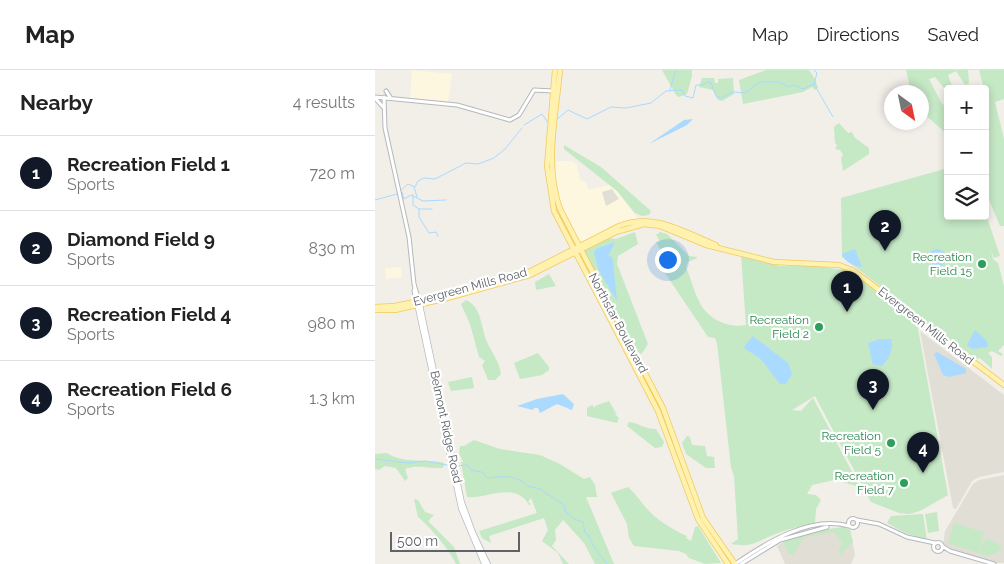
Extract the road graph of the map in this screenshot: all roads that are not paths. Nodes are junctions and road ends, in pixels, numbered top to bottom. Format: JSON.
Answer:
{"nodes":[{"id":1,"x":555,"y":70,"type":"edge"},
{"id":2,"x":560,"y":70,"type":"edge"},
{"id":3,"x":386,"y":91,"type":"dead end"},
{"id":4,"x":556,"y":91,"type":"junction"},
{"id":5,"x":375,"y":97,"type":"edge"},
{"id":6,"x":384,"y":98,"type":"junction"},
{"id":7,"x":393,"y":98,"type":"junction"},
{"id":8,"x":383,"y":108,"type":"junction"},
{"id":9,"x":636,"y":223,"type":"junction"},
{"id":10,"x":577,"y":250,"type":"junction"},
{"id":11,"x":729,"y":250,"type":"junction"},
{"id":12,"x":418,"y":303,"type":"junction"},
{"id":13,"x":375,"y":309,"type":"edge"},
{"id":14,"x":1004,"y":385,"type":"edge"},
{"id":15,"x":850,"y":519,"type":"junction"},
{"id":16,"x":857,"y":520,"type":"junction"},
{"id":17,"x":867,"y":522,"type":"junction"},
{"id":18,"x":840,"y":524,"type":"junction"},
{"id":19,"x":857,"y":525,"type":"junction"},
{"id":20,"x":831,"y":526,"type":"junction"},
{"id":21,"x":849,"y":526,"type":"junction"},
{"id":22,"x":924,"y":542,"type":"junction"},
{"id":23,"x":935,"y":543,"type":"junction"},
{"id":24,"x":942,"y":546,"type":"junction"},
{"id":25,"x":933,"y":548,"type":"junction"},
{"id":26,"x":941,"y":551,"type":"junction"},
{"id":27,"x":949,"y":551,"type":"junction"},
{"id":28,"x":484,"y":564,"type":"edge"},
{"id":29,"x":488,"y":564,"type":"edge"},
{"id":30,"x":728,"y":564,"type":"edge"},
{"id":31,"x":735,"y":564,"type":"edge"},
{"id":32,"x":741,"y":564,"type":"edge"},
{"id":33,"x":994,"y":564,"type":"edge"}],
"edges":[{"from":1,"to":4,"type":"main road","name":"Northstar Boulevard"},
{"from":2,"to":4,"type":"main road","name":"Northstar Boulevard"},
{"from":3,"to":7,"type":"street"},
{"from":4,"to":7,"type":"street"},
{"from":4,"to":10,"type":"main road","name":"Northstar Boulevard"},
{"from":5,"to":6,"type":"street"},
{"from":5,"to":8,"type":"street"},
{"from":6,"to":7,"type":"street"},
{"from":6,"to":8,"type":"street","name":"Belmont Ridge Road"},
{"from":8,"to":12,"type":"street","name":"Belmont Ridge Road"},
{"from":9,"to":10,"type":"main road","name":"Evergreen Mills Road"},
{"from":9,"to":10,"type":"main road","name":"Evergreen Mills Road"},
{"from":9,"to":11,"type":"main road","name":"Evergreen Mills Road"},
{"from":9,"to":11,"type":"main road","name":"Evergreen Mills Road"},
{"from":10,"to":12,"type":"main road","name":"Evergreen Mills Road"},
{"from":10,"to":30,"type":"main road","name":"Northstar Boulevard"},
{"from":10,"to":31,"type":"main road","name":"Northstar Boulevard"},
{"from":11,"to":14,"type":"main road","name":"Evergreen Mills Road"},
{"from":12,"to":13,"type":"main road","name":"Evergreen Mills Road"},
{"from":12,"to":28,"type":"main road","name":"Belmont Ridge Road"},
{"from":12,"to":29,"type":"main road","name":"Belmont Ridge Road"},
{"from":15,"to":16,"type":"street"},
{"from":15,"to":18,"type":"street"},
{"from":15,"to":21,"type":"street"},
{"from":16,"to":17,"type":"street"},
{"from":16,"to":19,"type":"street"},
{"from":17,"to":19,"type":"street"},
{"from":17,"to":22,"type":"street"},
{"from":18,"to":20,"type":"street"},
{"from":18,"to":21,"type":"street"},
{"from":19,"to":21,"type":"street"},
{"from":20,"to":31,"type":"street"},
{"from":20,"to":32,"type":"street"},
{"from":22,"to":23,"type":"street"},
{"from":22,"to":25,"type":"street"},
{"from":23,"to":24,"type":"street"},
{"from":23,"to":25,"type":"street"},
{"from":24,"to":26,"type":"street"},
{"from":24,"to":27,"type":"street"},
{"from":25,"to":26,"type":"street"},
{"from":26,"to":27,"type":"street"},
{"from":27,"to":33,"type":"street"}]}
